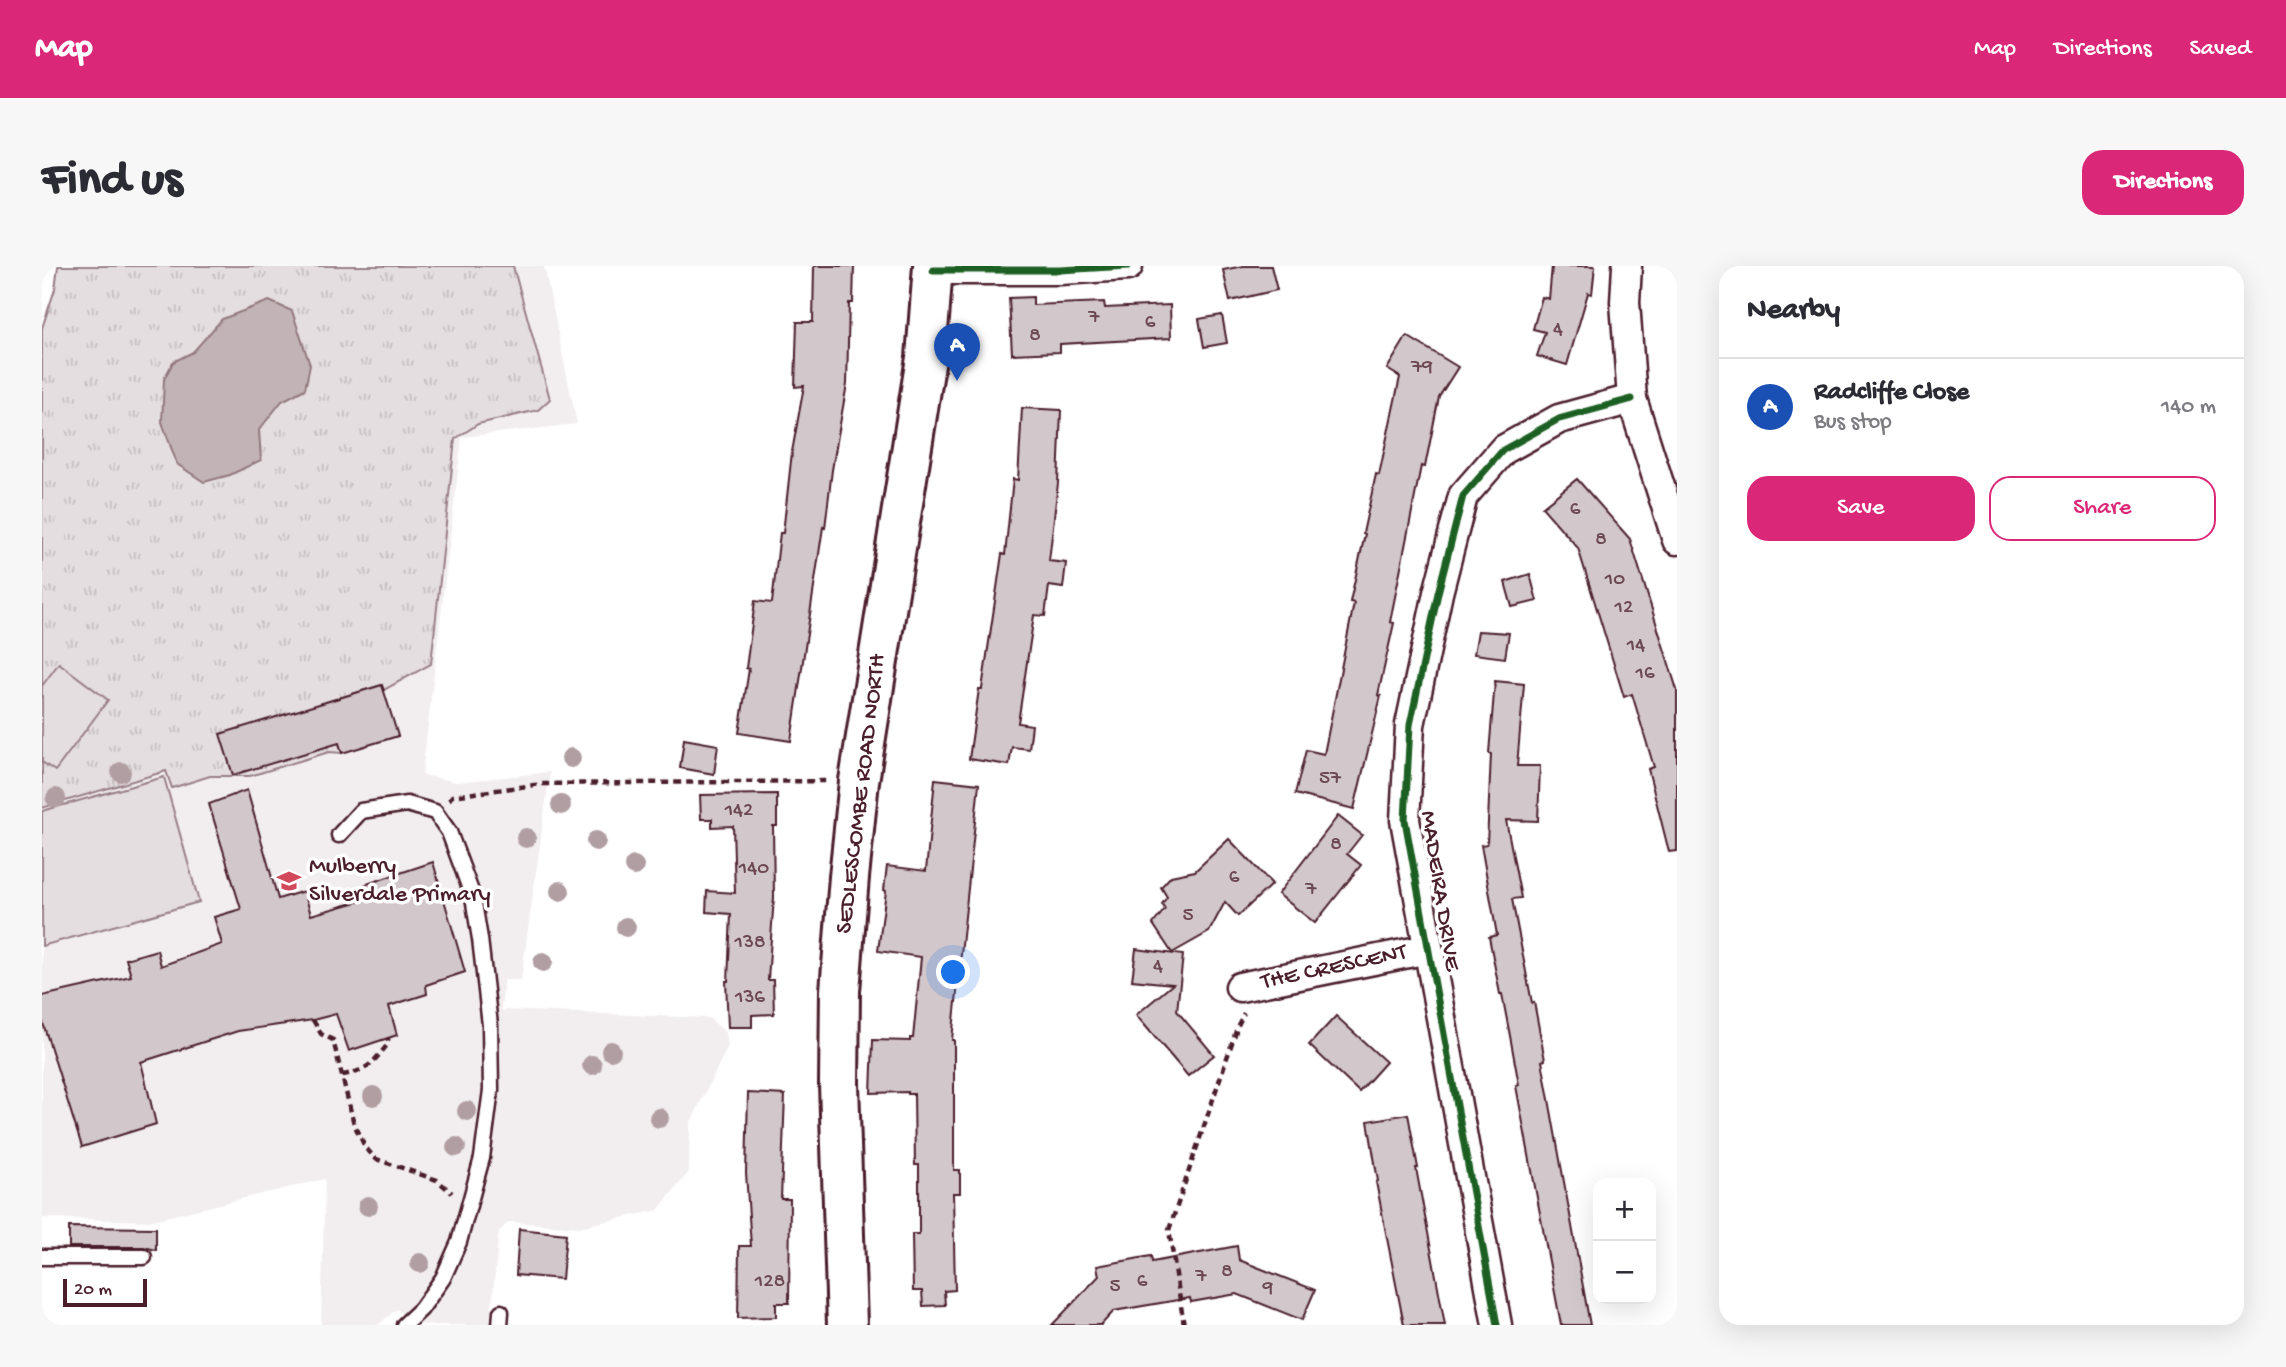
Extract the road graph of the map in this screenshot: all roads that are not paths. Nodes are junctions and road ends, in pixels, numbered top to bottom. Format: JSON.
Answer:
{"nodes":[{"id":1,"x":1128,"y":266,"type":"edge"},
{"id":2,"x":1627,"y":266,"type":"edge"},
{"id":3,"x":933,"y":268,"type":"edge"},
{"id":4,"x":1632,"y":399,"type":"junction"},
{"id":5,"x":1677,"y":540,"type":"edge"},
{"id":6,"x":339,"y":835,"type":"dead end"},
{"id":7,"x":1428,"y":949,"type":"junction"},
{"id":8,"x":1249,"y":985,"type":"road end"},
{"id":9,"x":42,"y":1257,"type":"edge"},
{"id":10,"x":144,"y":1257,"type":"dead end"},
{"id":11,"x":404,"y":1325,"type":"edge"},
{"id":12,"x":847,"y":1325,"type":"edge"},
{"id":13,"x":1497,"y":1325,"type":"edge"}],
"edges":[{"from":1,"to":3,"type":"street"},
{"from":2,"to":4,"type":"street"},
{"from":3,"to":12,"type":"highway","name":"SEDLESCOMBE ROAD NORTH"},
{"from":4,"to":5,"type":"street"},
{"from":4,"to":7,"type":"street","name":"MADEIRA DRIVE"},
{"from":6,"to":11,"type":"lane"},
{"from":7,"to":8,"type":"street","name":"THE CRESCENT"},
{"from":7,"to":13,"type":"street","name":"MADEIRA DRIVE"},
{"from":9,"to":10,"type":"lane"}]}
